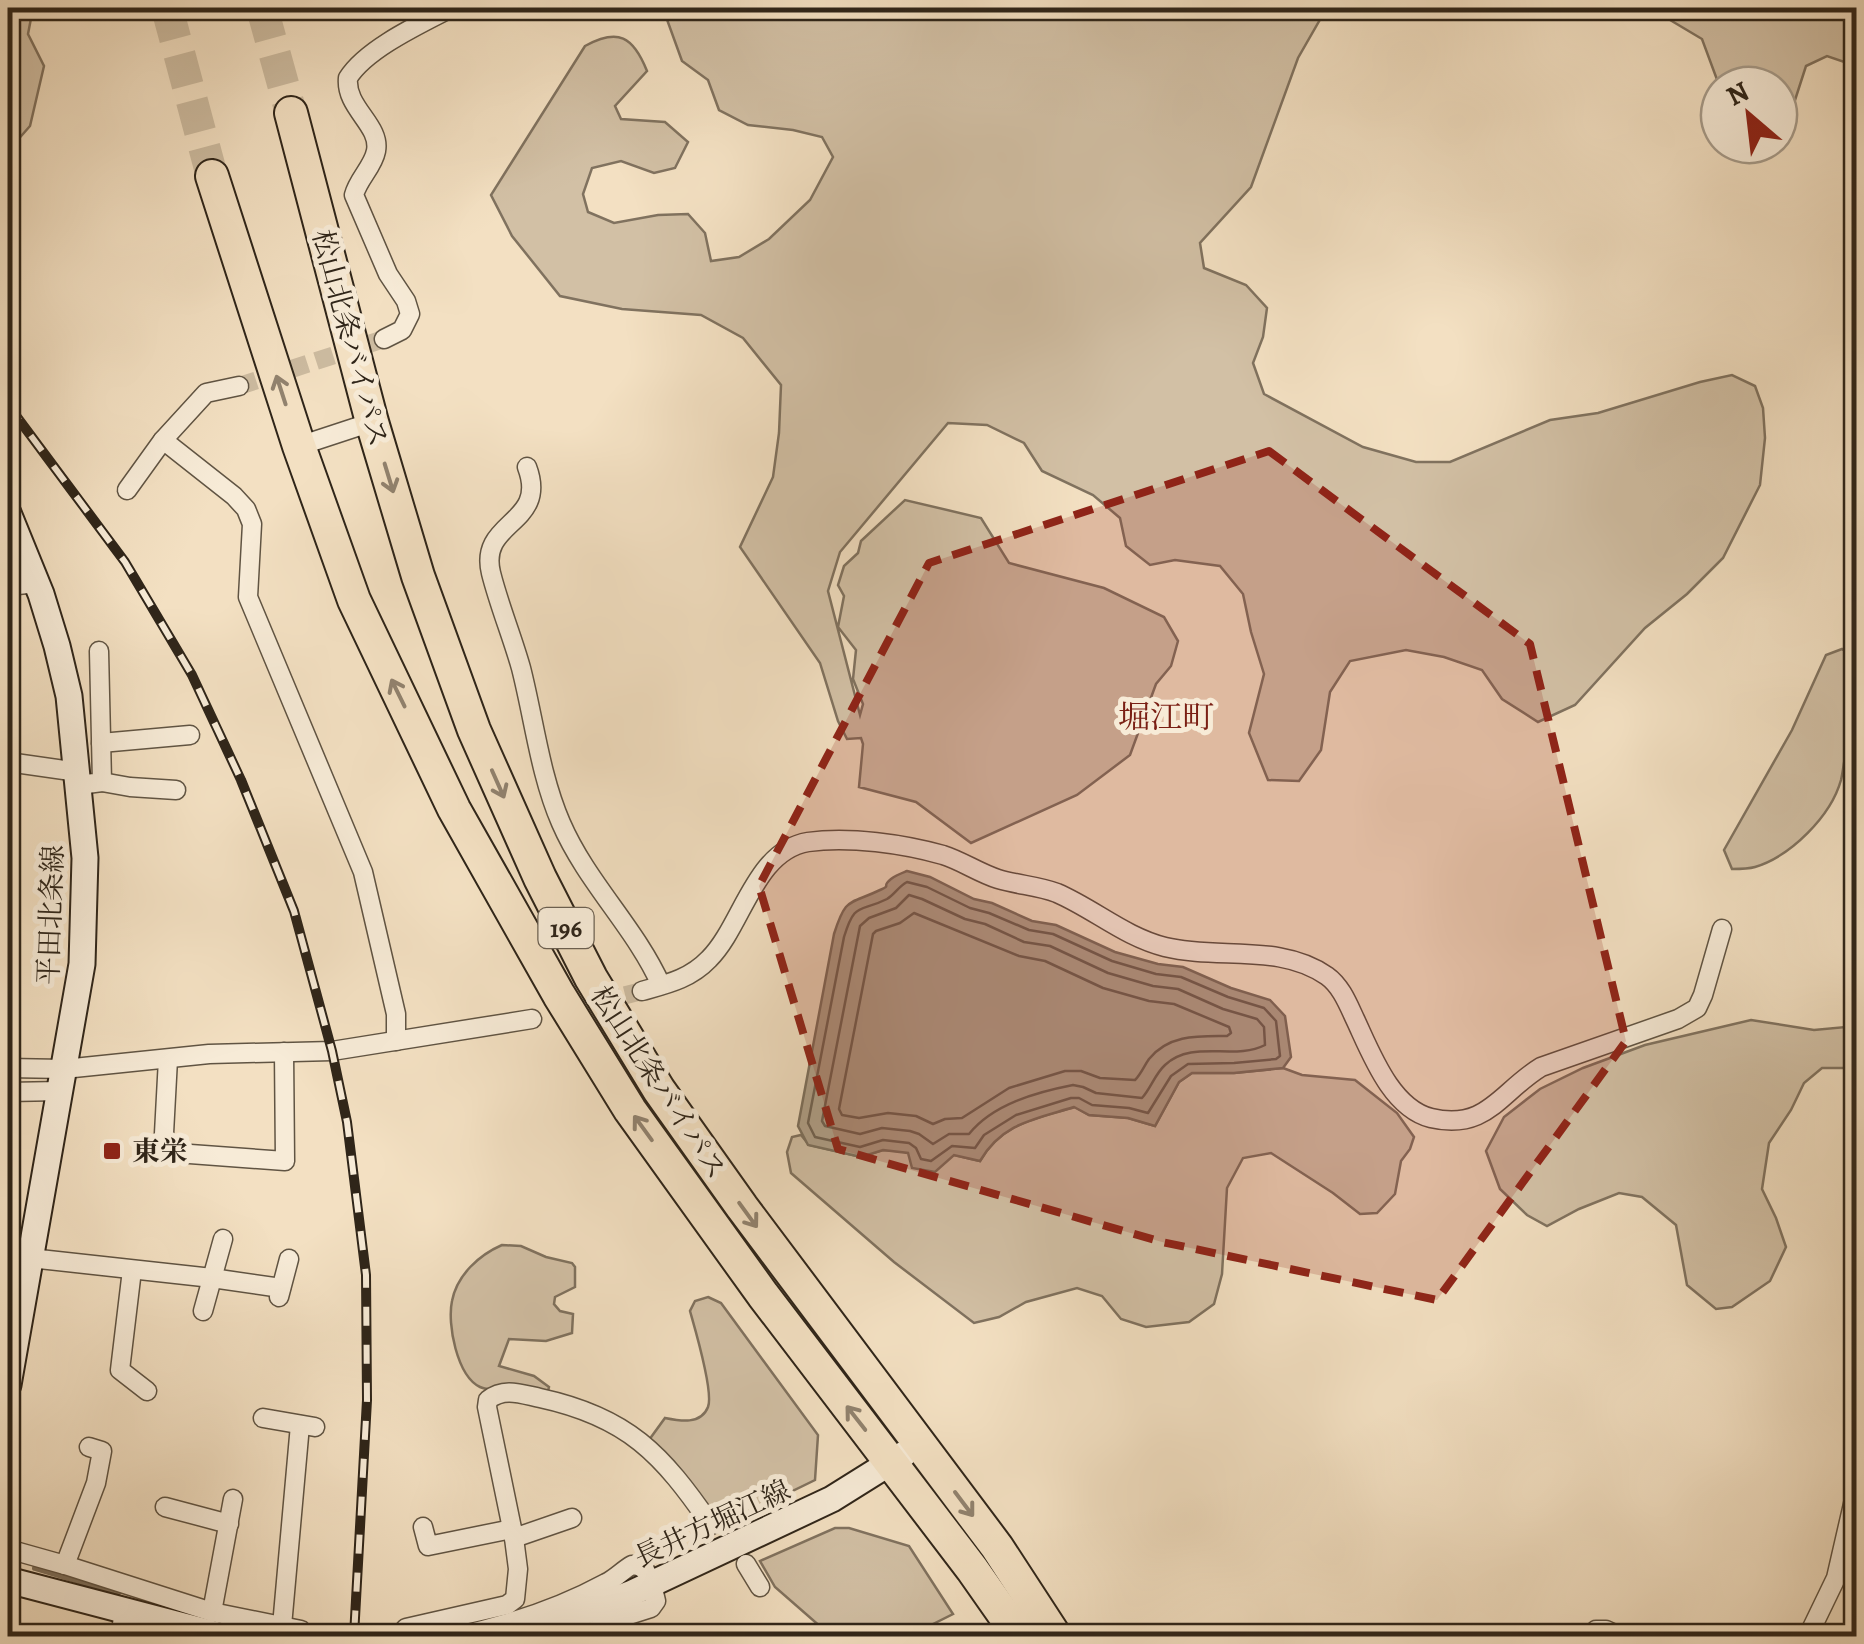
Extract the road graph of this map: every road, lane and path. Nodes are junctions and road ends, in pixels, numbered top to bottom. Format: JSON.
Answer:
{"nodes":[{"id":1,"x":451,"y":8,"type":"edge"},
{"id":2,"x":291,"y":113,"type":"tunnel mouth"},
{"id":3,"x":212,"y":176,"type":"tunnel mouth"},
{"id":4,"x":384,"y":340,"type":"tunnel mouth"},
{"id":5,"x":240,"y":386,"type":"tunnel mouth"},
{"id":6,"x":372,"y":422,"type":"junction"},
{"id":7,"x":163,"y":440,"type":"junction"},
{"id":8,"x":299,"y":446,"type":"junction"},
{"id":9,"x":526,"y":467,"type":"dead end"},
{"id":10,"x":126,"y":490,"type":"dead end"},
{"id":11,"x":8,"y":513,"type":"edge"},
{"id":12,"x":37,"y":583,"type":"junction"},
{"id":13,"x":8,"y":586,"type":"edge"},
{"id":14,"x":99,"y":651,"type":"dead end"},
{"id":15,"x":190,"y":736,"type":"dead end"},
{"id":16,"x":101,"y":743,"type":"junction"},
{"id":17,"x":8,"y":762,"type":"edge"},
{"id":18,"x":86,"y":780,"type":"junction"},
{"id":19,"x":176,"y":790,"type":"dead end"},
{"id":20,"x":1722,"y":929,"type":"dead end"},
{"id":21,"x":662,"y":986,"type":"junction"},
{"id":22,"x":642,"y":991,"type":"tunnel mouth"},
{"id":23,"x":532,"y":1018,"type":"dead end"},
{"id":24,"x":396,"y":1041,"type":"junction"},
{"id":25,"x":284,"y":1052,"type":"junction"},
{"id":26,"x":168,"y":1059,"type":"junction"},
{"id":27,"x":8,"y":1068,"type":"edge"},
{"id":28,"x":62,"y":1080,"type":"junction"},
{"id":29,"x":8,"y":1092,"type":"edge"},
{"id":30,"x":222,"y":1239,"type":"dead end"},
{"id":31,"x":30,"y":1258,"type":"junction"},
{"id":32,"x":289,"y":1259,"type":"dead end"},
{"id":33,"x":132,"y":1270,"type":"junction"},
{"id":34,"x":212,"y":1278,"type":"junction"},
{"id":35,"x":16,"y":1289,"type":"edge"},
{"id":36,"x":203,"y":1311,"type":"dead end"},
{"id":37,"x":8,"y":1386,"type":"edge"},
{"id":38,"x":147,"y":1391,"type":"dead end"},
{"id":39,"x":263,"y":1418,"type":"dead end"},
{"id":40,"x":919,"y":1445,"type":"junction"},
{"id":41,"x":89,"y":1448,"type":"dead end"},
{"id":42,"x":890,"y":1463,"type":"junction"},
{"id":43,"x":1856,"y":1492,"type":"edge"},
{"id":44,"x":233,"y":1500,"type":"dead end"},
{"id":45,"x":166,"y":1507,"type":"dead end"},
{"id":46,"x":572,"y":1518,"type":"dead end"},
{"id":47,"x":229,"y":1524,"type":"junction"},
{"id":48,"x":711,"y":1525,"type":"dead end"},
{"id":49,"x":424,"y":1526,"type":"dead end"},
{"id":50,"x":513,"y":1534,"type":"junction"},
{"id":51,"x":8,"y":1549,"type":"edge"},
{"id":52,"x":65,"y":1564,"type":"junction"},
{"id":53,"x":746,"y":1564,"type":"dead end"},
{"id":54,"x":8,"y":1580,"type":"edge"},
{"id":55,"x":652,"y":1584,"type":"junction"},
{"id":56,"x":760,"y":1587,"type":"dead end"},
{"id":57,"x":212,"y":1612,"type":"junction"},
{"id":58,"x":122,"y":1624,"type":"edge"},
{"id":59,"x":282,"y":1626,"type":"junction"},
{"id":60,"x":301,"y":1630,"type":"dead end"},
{"id":61,"x":222,"y":1636,"type":"edge"},
{"id":62,"x":399,"y":1636,"type":"edge"},
{"id":63,"x":456,"y":1636,"type":"edge"},
{"id":64,"x":522,"y":1636,"type":"edge"},
{"id":65,"x":581,"y":1636,"type":"edge"},
{"id":66,"x":1019,"y":1636,"type":"edge"},
{"id":67,"x":1055,"y":1636,"type":"edge"},
{"id":68,"x":1593,"y":1636,"type":"edge"},
{"id":69,"x":1619,"y":1636,"type":"edge"},
{"id":70,"x":1808,"y":1636,"type":"edge"}],
"edges":[{"from":1,"to":4,"type":"street"},
{"from":2,"to":6,"type":"highway","name":"松山北条バイパス","number":"196"},
{"from":8,"to":3,"type":"highway","name":"松山北条バイパス","number":"196","one_way":true},
{"from":5,"to":7,"type":"street"},
{"from":6,"to":8,"type":"street"},
{"from":6,"to":40,"type":"highway","name":"松山北条バイパス","number":"196","one_way":true},
{"from":7,"to":10,"type":"street"},
{"from":7,"to":24,"type":"street"},
{"from":42,"to":8,"type":"highway","name":"松山北条バイパス","number":"196","one_way":true},
{"from":9,"to":21,"type":"street"},
{"from":11,"to":12,"type":"main road","name":"平田北条線"},
{"from":12,"to":13,"type":"street"},
{"from":12,"to":18,"type":"main road","name":"平田北条線"},
{"from":14,"to":16,"type":"street"},
{"from":15,"to":16,"type":"street"},
{"from":16,"to":18,"type":"street"},
{"from":17,"to":18,"type":"street"},
{"from":18,"to":19,"type":"street"},
{"from":18,"to":28,"type":"main road","name":"平田北条線"},
{"from":20,"to":21,"type":"street"},
{"from":21,"to":22,"type":"street"},
{"from":23,"to":24,"type":"street"},
{"from":24,"to":25,"type":"street"},
{"from":25,"to":26,"type":"street"},
{"from":25,"to":26,"type":"street"},
{"from":26,"to":28,"type":"street"},
{"from":27,"to":28,"type":"street"},
{"from":28,"to":29,"type":"street"},
{"from":28,"to":31,"type":"main road","name":"平田北条線"},
{"from":30,"to":34,"type":"street"},
{"from":31,"to":33,"type":"street"},
{"from":31,"to":35,"type":"main road","name":"平田北条線"},
{"from":32,"to":34,"type":"street"},
{"from":33,"to":34,"type":"street"},
{"from":33,"to":38,"type":"street"},
{"from":34,"to":36,"type":"street"},
{"from":35,"to":37,"type":"main road","name":"平田北条線"},
{"from":39,"to":59,"type":"street"},
{"from":40,"to":42,"type":"main road","name":"長井方堀江線"},
{"from":40,"to":67,"type":"highway","name":"松山北条バイパス","number":"196","one_way":true},
{"from":41,"to":52,"type":"street"},
{"from":42,"to":55,"type":"main road","name":"長井方堀江線"},
{"from":42,"to":66,"type":"highway","name":"松山北条バイパス","number":"196"},
{"from":43,"to":70,"type":"street"},
{"from":44,"to":47,"type":"street"},
{"from":45,"to":47,"type":"street"},
{"from":46,"to":50,"type":"street"},
{"from":47,"to":57,"type":"street"},
{"from":48,"to":50,"type":"street"},
{"from":49,"to":50,"type":"street"},
{"from":50,"to":62,"type":"street"},
{"from":51,"to":52,"type":"street"},
{"from":52,"to":57,"type":"street"},
{"from":53,"to":56,"type":"street"},
{"from":54,"to":58,"type":"main road"},
{"from":55,"to":63,"type":"street"},
{"from":55,"to":64,"type":"main road","name":"長井方堀江線"},
{"from":55,"to":65,"type":"street"},
{"from":57,"to":59,"type":"street"},
{"from":58,"to":61,"type":"main road"},
{"from":59,"to":60,"type":"street"},
{"from":68,"to":69,"type":"street"}]}
